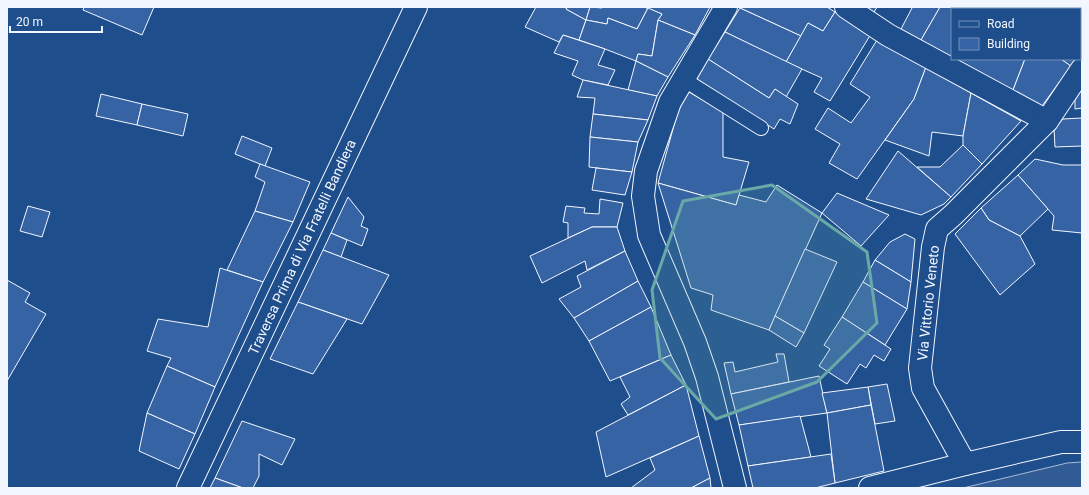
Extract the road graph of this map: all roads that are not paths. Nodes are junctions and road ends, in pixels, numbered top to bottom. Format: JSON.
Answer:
{"nodes":[{"id":1,"x":416,"y":7,"type":"edge"},
{"id":2,"x":726,"y":7,"type":"edge"},
{"id":3,"x":846,"y":7,"type":"edge"},
{"id":4,"x":1082,"y":69,"type":"edge"},
{"id":5,"x":684,"y":79,"type":"junction"},
{"id":6,"x":1047,"y":120,"type":"junction"},
{"id":7,"x":761,"y":128,"type":"dead end"},
{"id":8,"x":1082,"y":442,"type":"edge"},
{"id":9,"x":965,"y":464,"type":"junction"},
{"id":10,"x":188,"y":488,"type":"edge"},
{"id":11,"x":735,"y":488,"type":"edge"},
{"id":12,"x":870,"y":488,"type":"edge"}],
"edges":[{"from":1,"to":10,"type":"street","name":"Traversa Prima di Via Fratelli Bandiera"},
{"from":2,"to":5,"type":"street"},
{"from":3,"to":6,"type":"street"},
{"from":4,"to":6,"type":"street","name":"Via Vittorio Veneto"},
{"from":5,"to":7,"type":"lane"},
{"from":5,"to":11,"type":"street"},
{"from":6,"to":9,"type":"street","name":"Via Vittorio Veneto"},
{"from":8,"to":9,"type":"street"},
{"from":9,"to":12,"type":"street"}]}
